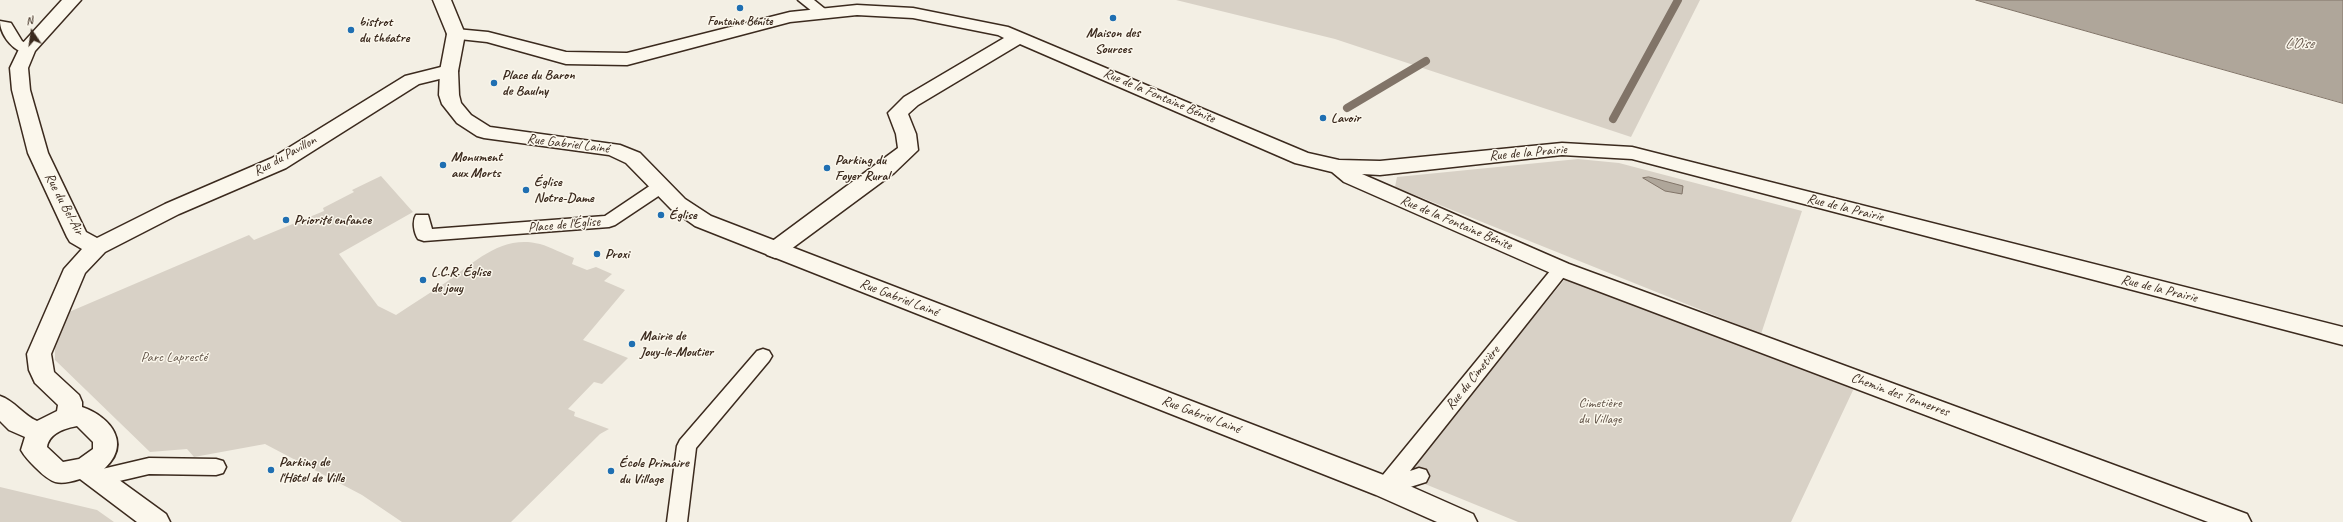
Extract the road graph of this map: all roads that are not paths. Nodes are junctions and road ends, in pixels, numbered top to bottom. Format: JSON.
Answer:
{"nodes":[{"id":1,"x":72,"y":0,"type":"edge"},
{"id":2,"x":442,"y":0,"type":"edge"},
{"id":3,"x":805,"y":0,"type":"edge"},
{"id":4,"x":823,"y":13,"type":"junction"},
{"id":5,"x":0,"y":25,"type":"edge"},
{"id":6,"x":456,"y":34,"type":"junction"},
{"id":7,"x":1019,"y":37,"type":"junction"},
{"id":8,"x":27,"y":49,"type":"junction"},
{"id":9,"x":449,"y":70,"type":"junction"},
{"id":10,"x":1339,"y":167,"type":"junction"},
{"id":11,"x":660,"y":187,"type":"junction"},
{"id":12,"x":422,"y":220,"type":"dead end"},
{"id":13,"x":97,"y":247,"type":"junction"},
{"id":14,"x":774,"y":250,"type":"junction"},
{"id":15,"x":1561,"y":269,"type":"junction"},
{"id":16,"x":2343,"y":336,"type":"edge"},
{"id":17,"x":764,"y":356,"type":"dead end"},
{"id":18,"x":0,"y":406,"type":"edge"},
{"id":19,"x":69,"y":417,"type":"junction"},
{"id":20,"x":40,"y":433,"type":"junction"},
{"id":21,"x":216,"y":467,"type":"dead end"},
{"id":22,"x":91,"y":473,"type":"junction"},
{"id":23,"x":1419,"y":476,"type":"dead end"},
{"id":24,"x":1385,"y":487,"type":"junction"},
{"id":25,"x":157,"y":522,"type":"edge"},
{"id":26,"x":677,"y":522,"type":"edge"},
{"id":27,"x":1464,"y":522,"type":"edge"},
{"id":28,"x":2238,"y":522,"type":"edge"}],
"edges":[{"from":1,"to":8,"type":"street","name":"Rue du Bel-Air"},
{"from":2,"to":6,"type":"street"},
{"from":3,"to":4,"type":"lane"},
{"from":4,"to":6,"type":"street","name":"Rue de la Fontaine Bénite"},
{"from":4,"to":7,"type":"street","name":"Rue de la Fontaine Bénite"},
{"from":5,"to":8,"type":"lane"},
{"from":6,"to":9,"type":"street","name":"Rue Gabriel Lainé"},
{"from":7,"to":10,"type":"street","name":"Rue de la Fontaine Bénite"},
{"from":7,"to":14,"type":"street"},
{"from":8,"to":13,"type":"street","name":"Rue du Bel-Air"},
{"from":9,"to":11,"type":"street","name":"Rue Gabriel Lainé"},
{"from":9,"to":13,"type":"street","name":"Rue du Pavillon"},
{"from":10,"to":15,"type":"street","name":"Rue de la Fontaine Bénite"},
{"from":10,"to":16,"type":"street","name":"Rue de la Prairie"},
{"from":11,"to":12,"type":"lane","name":"Place de l'Église"},
{"from":11,"to":14,"type":"street","name":"Rue Gabriel Lainé"},
{"from":13,"to":19,"type":"street","name":"Rue du Bel-Air"},
{"from":14,"to":24,"type":"street","name":"Rue Gabriel Lainé"},
{"from":15,"to":24,"type":"lane","name":"Rue du Cimetière"},
{"from":15,"to":28,"type":"street","name":"Chemin des Tonnerres"},
{"from":17,"to":26,"type":"lane"},
{"from":18,"to":20,"type":"street"},
{"from":19,"to":20,"type":"street"},
{"from":19,"to":22,"type":"street"},
{"from":20,"to":22,"type":"street"},
{"from":21,"to":22,"type":"lane"},
{"from":22,"to":25,"type":"street"},
{"from":23,"to":24,"type":"lane"},
{"from":24,"to":27,"type":"street","name":"Rue Gabriel Lainé"}]}
